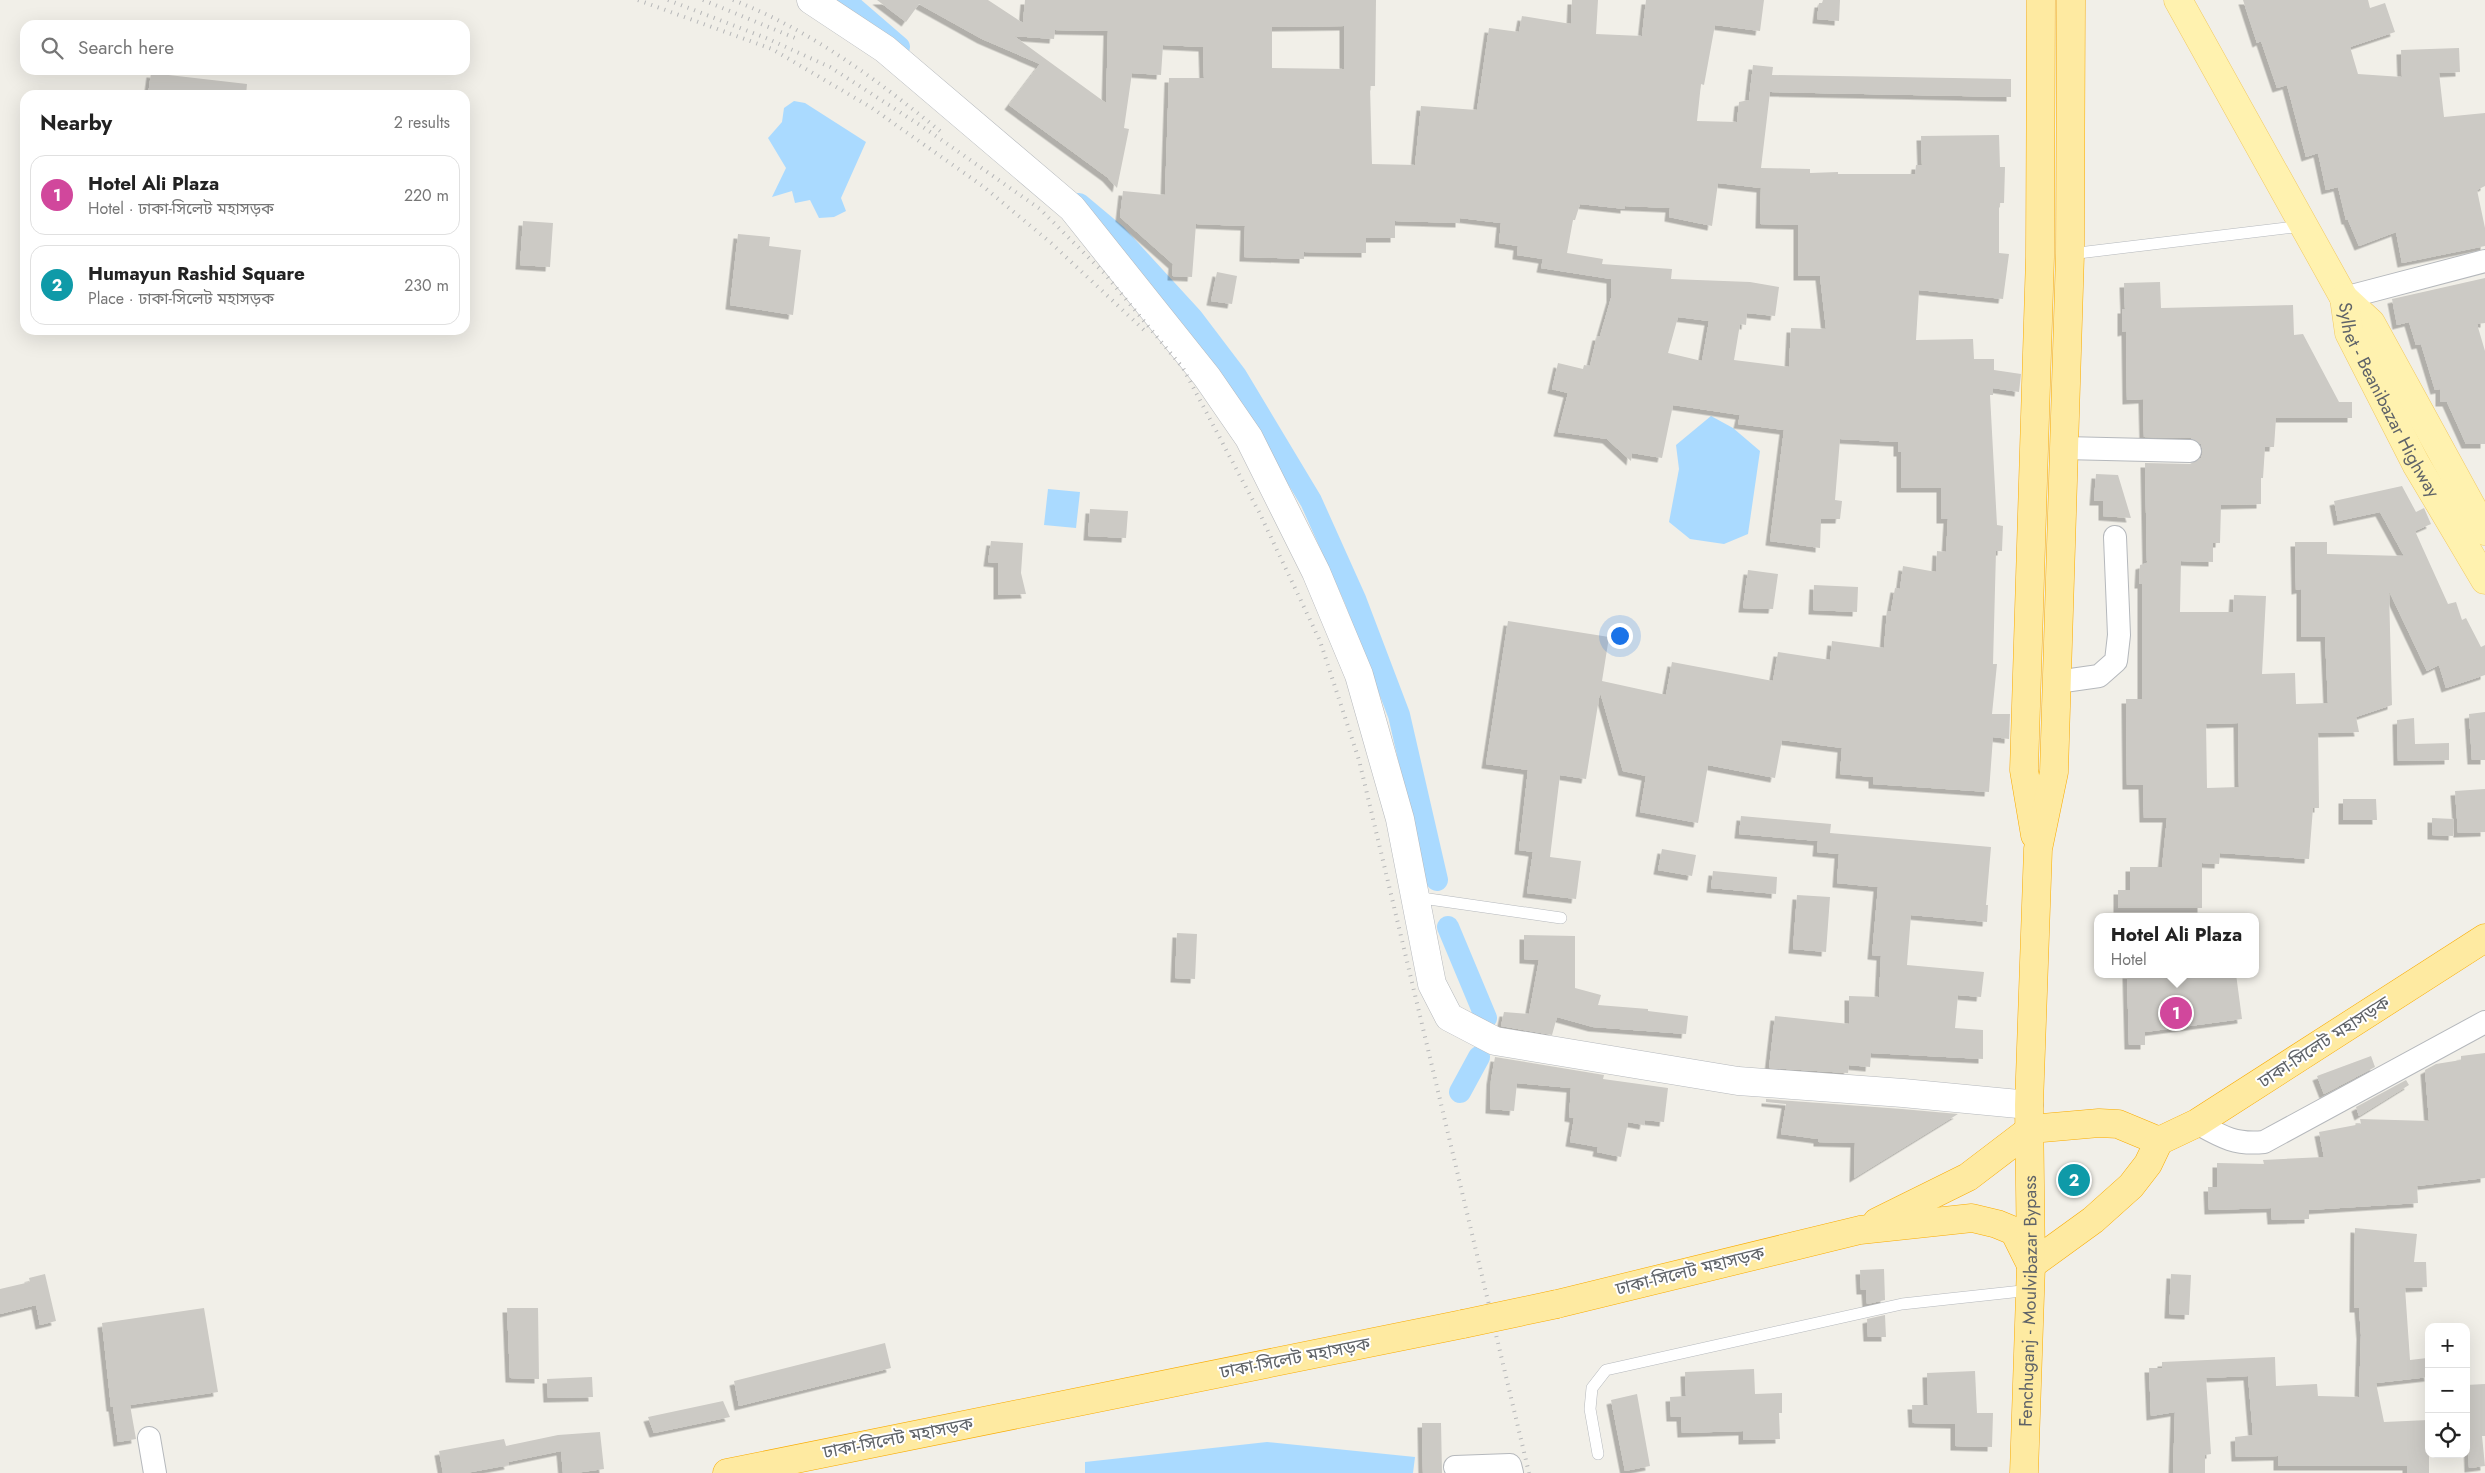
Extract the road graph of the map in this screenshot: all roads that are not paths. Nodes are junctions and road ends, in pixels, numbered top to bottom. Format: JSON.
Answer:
{"nodes":[{"id":1,"x":811,"y":0,"type":"edge"},
{"id":2,"x":2042,"y":0,"type":"edge"},
{"id":3,"x":2071,"y":0,"type":"edge"},
{"id":4,"x":2178,"y":0,"type":"edge"},
{"id":5,"x":2303,"y":226,"type":"junction"},
{"id":6,"x":2070,"y":254,"type":"junction"},
{"id":7,"x":2485,"y":261,"type":"edge"},
{"id":8,"x":2344,"y":298,"type":"junction"},
{"id":9,"x":2064,"y":448,"type":"junction"},
{"id":10,"x":2190,"y":451,"type":"dead end"},
{"id":11,"x":2485,"y":531,"type":"edge"},
{"id":12,"x":2115,"y":537,"type":"dead end"},
{"id":13,"x":2485,"y":580,"type":"edge"},
{"id":14,"x":2057,"y":682,"type":"junction"},
{"id":15,"x":2038,"y":849,"type":"junction"},
{"id":16,"x":1415,"y":897,"type":"junction"},
{"id":17,"x":1561,"y":918,"type":"dead end"},
{"id":18,"x":2485,"y":938,"type":"edge"},
{"id":19,"x":2485,"y":1022,"type":"edge"},
{"id":20,"x":2030,"y":1117,"type":"junction"},
{"id":21,"x":2198,"y":1123,"type":"junction"},
{"id":22,"x":2159,"y":1142,"type":"junction"},
{"id":23,"x":1860,"y":1230,"type":"junction"},
{"id":24,"x":2031,"y":1278,"type":"junction"},
{"id":25,"x":149,"y":1438,"type":"dead end"},
{"id":26,"x":1598,"y":1454,"type":"dead end"},
{"id":27,"x":1455,"y":1467,"type":"dead end"},
{"id":28,"x":154,"y":1473,"type":"edge"},
{"id":29,"x":726,"y":1473,"type":"edge"},
{"id":30,"x":1512,"y":1473,"type":"edge"},
{"id":31,"x":2024,"y":1473,"type":"edge"}],
"edges":[{"from":1,"to":16,"type":"street"},
{"from":2,"to":15,"type":"highway"},
{"from":3,"to":6,"type":"highway"},
{"from":4,"to":5,"type":"main road"},
{"from":5,"to":6,"type":"lane"},
{"from":5,"to":8,"type":"main road"},
{"from":6,"to":9,"type":"highway"},
{"from":7,"to":8,"type":"street"},
{"from":8,"to":11,"type":"main road","name":"Sylhet - Beanibazar Highway"},
{"from":8,"to":13,"type":"main road","name":"Sylhet - Beanibazar Highway"},
{"from":9,"to":10,"type":"street"},
{"from":9,"to":14,"type":"highway"},
{"from":12,"to":14,"type":"street"},
{"from":14,"to":15,"type":"highway"},
{"from":15,"to":20,"type":"highway","name":"Fenchuganj - Moulvibazar Bypass"},
{"from":16,"to":17,"type":"lane"},
{"from":16,"to":20,"type":"street"},
{"from":18,"to":21,"type":"highway","name":"ঢাকা-সিলেট মহাসড়ক"},
{"from":19,"to":21,"type":"street"},
{"from":20,"to":22,"type":"highway"},
{"from":20,"to":23,"type":"highway","name":"ঢাকা-সিলেট মহাসড়ক"},
{"from":20,"to":24,"type":"highway","name":"Fenchuganj - Moulvibazar Bypass"},
{"from":21,"to":22,"type":"highway","name":"ঢাকা-সিলেট মহাসড়ক"},
{"from":22,"to":24,"type":"highway"},
{"from":23,"to":24,"type":"highway","name":"ঢাকা-সিলেট মহাসড়ক"},
{"from":23,"to":29,"type":"highway","name":"ঢাকা-সিলেট মহাসড়ক","bridge":true},
{"from":24,"to":26,"type":"lane"},
{"from":24,"to":31,"type":"highway","name":"Fenchuganj - Moulvibazar Bypass"},
{"from":25,"to":28,"type":"street"},
{"from":27,"to":30,"type":"street"}]}
